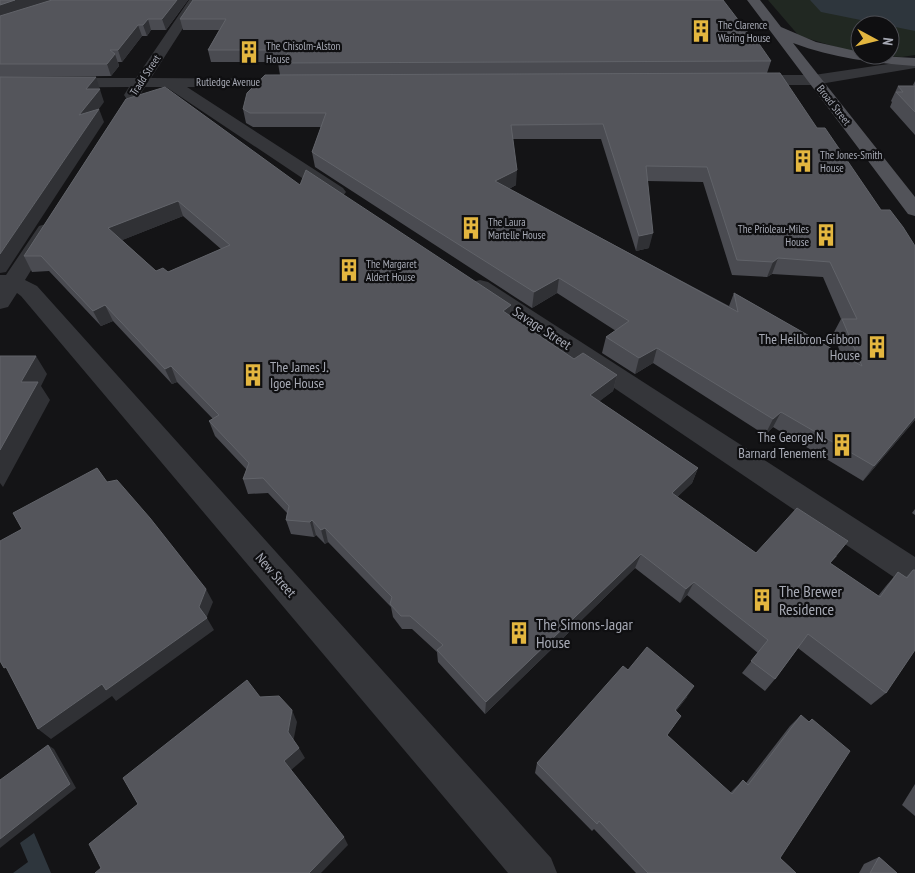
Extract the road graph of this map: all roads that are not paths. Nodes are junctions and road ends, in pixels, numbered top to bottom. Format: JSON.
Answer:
{"nodes":[{"id":1,"x":195,"y":0,"type":"edge"},
{"id":2,"x":752,"y":0,"type":"edge"},
{"id":3,"x":775,"y":29,"type":"junction"},
{"id":4,"x":915,"y":62,"type":"edge"},
{"id":5,"x":735,"y":80,"type":"edge"},
{"id":6,"x":814,"y":80,"type":"junction"},
{"id":7,"x":140,"y":82,"type":"junction"},
{"id":8,"x":169,"y":82,"type":"junction"},
{"id":9,"x":315,"y":82,"type":"edge"},
{"id":10,"x":0,"y":83,"type":"edge"},
{"id":11,"x":123,"y":110,"type":"edge"},
{"id":12,"x":356,"y":206,"type":"edge"},
{"id":13,"x":915,"y":210,"type":"edge"},
{"id":14,"x":55,"y":215,"type":"edge"},
{"id":15,"x":462,"y":276,"type":"edge"},
{"id":16,"x":4,"y":289,"type":"edge"},
{"id":17,"x":915,"y":574,"type":"edge"},
{"id":18,"x":536,"y":873,"type":"edge"}],
"edges":[{"from":1,"to":7,"type":"street","name":"Tradd Street"},
{"from":2,"to":3,"type":"main road","name":"Broad Street"},
{"from":3,"to":4,"type":"main road"},
{"from":3,"to":6,"type":"main road","name":"Broad Street"},
{"from":4,"to":6,"type":"street"},
{"from":5,"to":6,"type":"street"},
{"from":6,"to":13,"type":"main road","name":"Broad Street"},
{"from":7,"to":8,"type":"street","name":"Rutledge Avenue"},
{"from":7,"to":10,"type":"street","name":"Rutledge Avenue"},
{"from":7,"to":11,"type":"street","name":"Tradd Street"},
{"from":8,"to":9,"type":"street","name":"Rutledge Avenue"},
{"from":8,"to":12,"type":"street"},
{"from":14,"to":16,"type":"street"},
{"from":15,"to":17,"type":"street","name":"Savage Street"},
{"from":16,"to":18,"type":"street","name":"New Street"}]}
